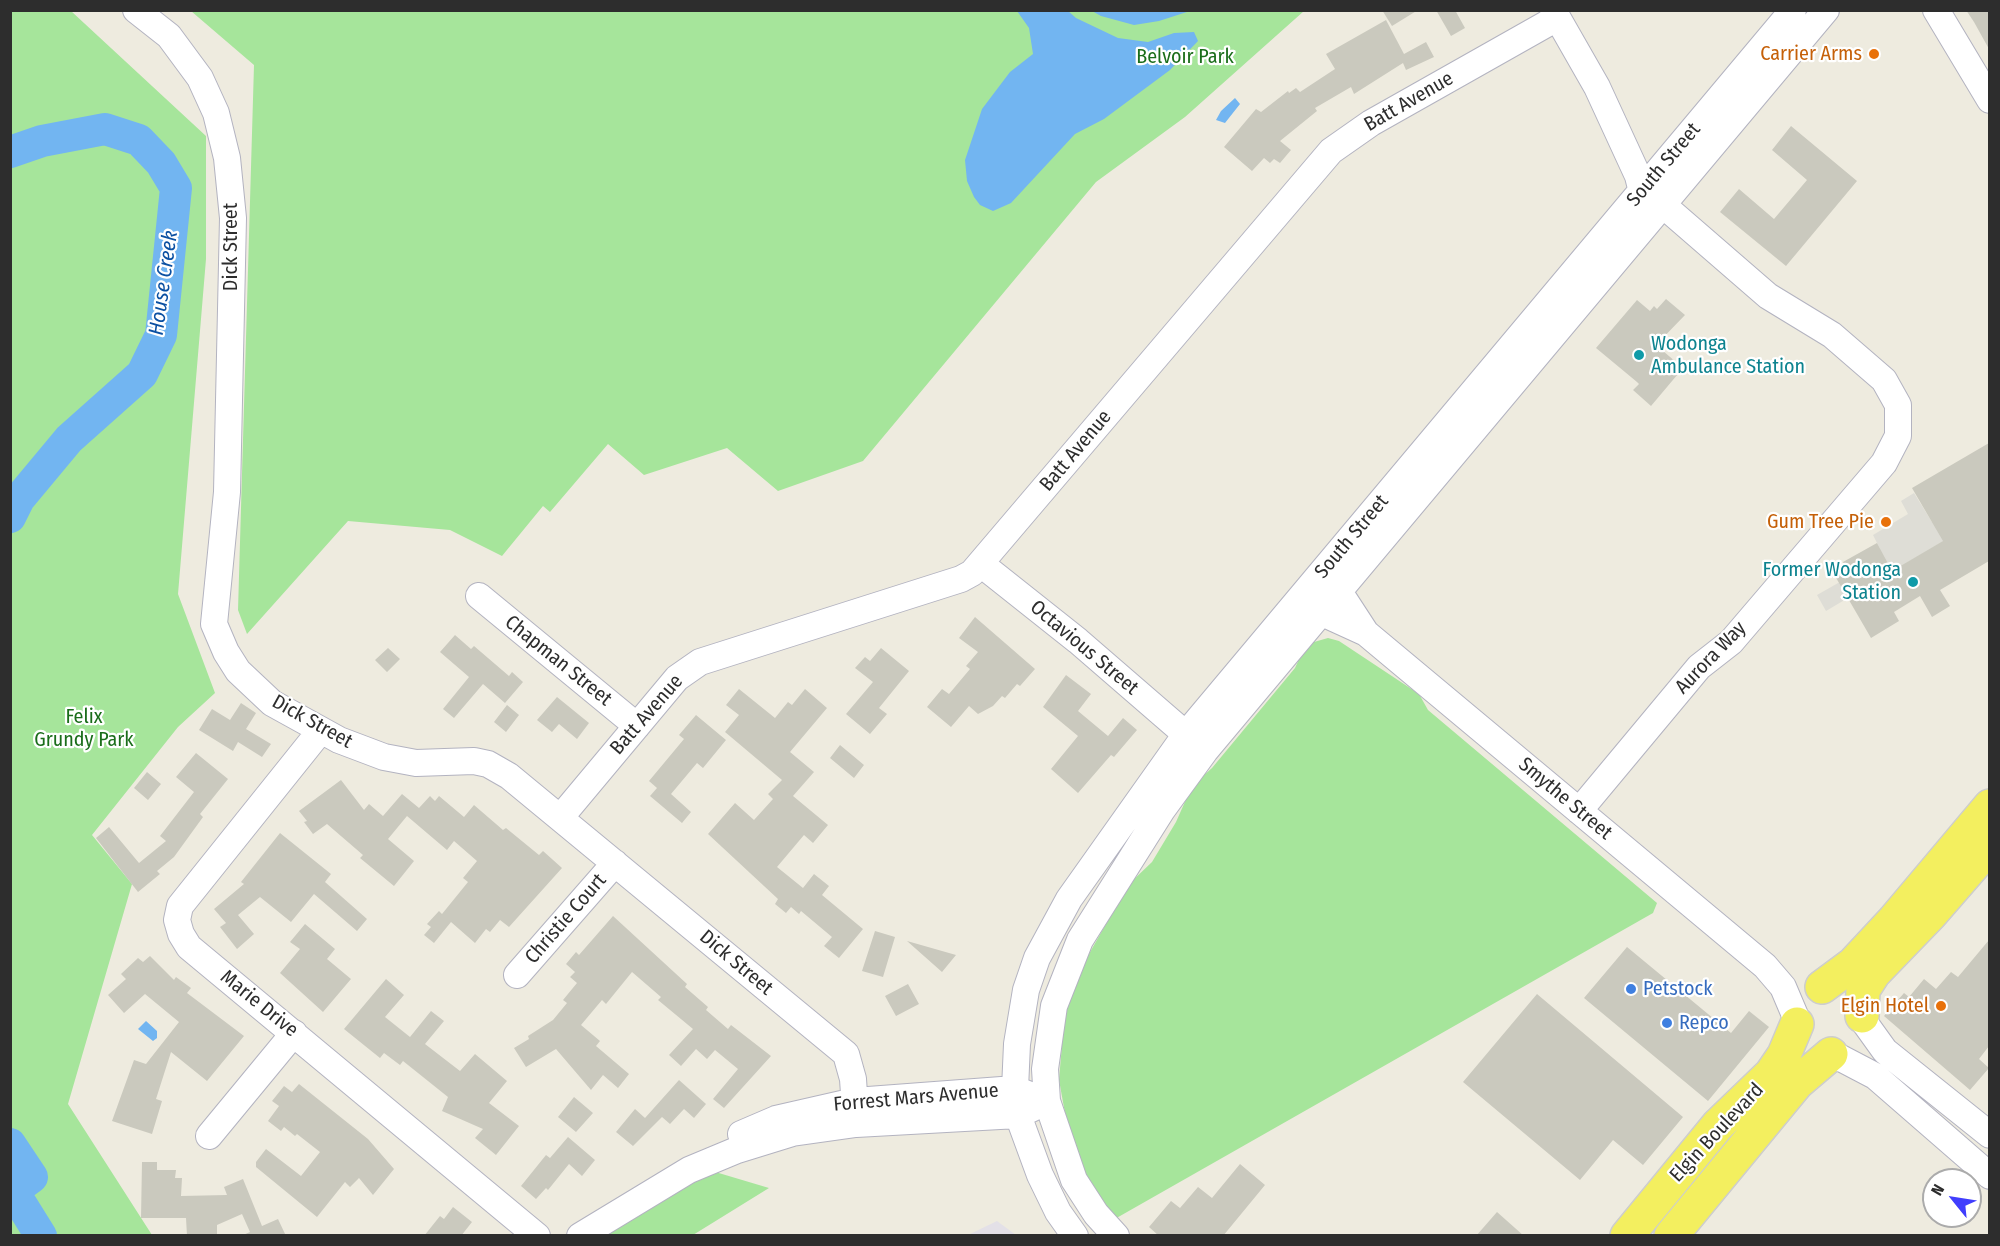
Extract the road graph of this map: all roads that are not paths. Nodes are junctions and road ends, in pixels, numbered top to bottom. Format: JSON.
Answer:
{"nodes":[{"id":1,"x":135,"y":10,"type":"edge"},
{"id":2,"x":1793,"y":10,"type":"edge"},
{"id":3,"x":1826,"y":10,"type":"edge"},
{"id":4,"x":1936,"y":10,"type":"edge"},
{"id":5,"x":1555,"y":14,"type":"edge"},
{"id":6,"x":1751,"y":60,"type":"junction"},
{"id":7,"x":1770,"y":77,"type":"junction"},
{"id":8,"x":1596,"y":87,"type":"junction"},
{"id":9,"x":1989,"y":100,"type":"edge"},
{"id":10,"x":1671,"y":157,"type":"junction"},
{"id":11,"x":1642,"y":192,"type":"junction"},
{"id":12,"x":1664,"y":205,"type":"junction"},
{"id":13,"x":1571,"y":295,"type":"junction"},
{"id":14,"x":981,"y":564,"type":"junction"},
{"id":15,"x":1310,"y":586,"type":"junction"},
{"id":16,"x":1338,"y":590,"type":"junction"},
{"id":17,"x":479,"y":596,"type":"dead end"},
{"id":18,"x":1320,"y":612,"type":"junction"},
{"id":19,"x":1366,"y":633,"type":"junction"},
{"id":20,"x":637,"y":726,"type":"junction"},
{"id":21,"x":321,"y":730,"type":"junction"},
{"id":22,"x":1196,"y":743,"type":"junction"},
{"id":23,"x":1989,"y":806,"type":"edge"},
{"id":24,"x":1579,"y":811,"type":"junction"},
{"id":25,"x":560,"y":818,"type":"junction"},
{"id":26,"x":1989,"y":846,"type":"edge"},
{"id":27,"x":615,"y":863,"type":"junction"},
{"id":28,"x":1765,"y":966,"type":"junction"},
{"id":29,"x":517,"y":975,"type":"dead end"},
{"id":30,"x":1821,"y":988,"type":"junction"},
{"id":31,"x":1862,"y":1017,"type":"junction"},
{"id":32,"x":1797,"y":1022,"type":"junction"},
{"id":33,"x":294,"y":1033,"type":"junction"},
{"id":34,"x":1832,"y":1054,"type":"junction"},
{"id":35,"x":1015,"y":1089,"type":"junction"},
{"id":36,"x":1047,"y":1101,"type":"junction"},
{"id":37,"x":855,"y":1112,"type":"junction"},
{"id":38,"x":1018,"y":1115,"type":"junction"},
{"id":39,"x":1980,"y":1128,"type":"edge"},
{"id":40,"x":208,"y":1136,"type":"dead end"},
{"id":41,"x":1951,"y":1145,"type":"junction"},
{"id":42,"x":1989,"y":1176,"type":"edge"},
{"id":43,"x":1115,"y":1235,"type":"edge"},
{"id":44,"x":537,"y":1236,"type":"edge"},
{"id":45,"x":580,"y":1236,"type":"edge"},
{"id":46,"x":1075,"y":1236,"type":"edge"},
{"id":47,"x":1627,"y":1236,"type":"edge"},
{"id":48,"x":1671,"y":1236,"type":"edge"}],
"edges":[{"from":1,"to":21,"type":"street","name":"Dick Street"},
{"from":2,"to":6,"type":"street","name":"South Street"},
{"from":3,"to":7,"type":"street","name":"South Street"},
{"from":4,"to":9,"type":"street"},
{"from":5,"to":8,"type":"street"},
{"from":5,"to":14,"type":"street","name":"Batt Avenue"},
{"from":6,"to":7,"type":"street"},
{"from":6,"to":10,"type":"street","name":"South Street"},
{"from":7,"to":12,"type":"street","name":"South Street"},
{"from":8,"to":10,"type":"street"},
{"from":8,"to":11,"type":"street"},
{"from":10,"to":11,"type":"street","name":"South Street"},
{"from":11,"to":13,"type":"street","name":"South Street"},
{"from":12,"to":13,"type":"street","name":"South Street"},
{"from":12,"to":24,"type":"street","name":"Aurora Way"},
{"from":13,"to":15,"type":"street","name":"South Street"},
{"from":13,"to":16,"type":"street","name":"South Street"},
{"from":14,"to":20,"type":"street","name":"Batt Avenue"},
{"from":14,"to":22,"type":"street","name":"Octavious Street"},
{"from":15,"to":16,"type":"street"},
{"from":15,"to":18,"type":"street"},
{"from":15,"to":22,"type":"street","name":"South Street"},
{"from":16,"to":18,"type":"street","name":"South Street"},
{"from":16,"to":19,"type":"street","name":"Smythe Street"},
{"from":17,"to":20,"type":"street","name":"Chapman Street"},
{"from":18,"to":19,"type":"street","name":"Smythe Street"},
{"from":18,"to":22,"type":"street","name":"South Street"},
{"from":19,"to":24,"type":"street","name":"Smythe Street"},
{"from":20,"to":25,"type":"street","name":"Batt Avenue"},
{"from":21,"to":25,"type":"street","name":"Dick Street"},
{"from":21,"to":33,"type":"street","name":"Marie Drive"},
{"from":22,"to":35,"type":"street","name":"South Street"},
{"from":22,"to":36,"type":"street","name":"South Street"},
{"from":23,"to":30,"type":"main road"},
{"from":24,"to":28,"type":"street","name":"Smythe Street"},
{"from":25,"to":27,"type":"street","name":"Dick Street"},
{"from":26,"to":31,"type":"main road"},
{"from":27,"to":29,"type":"street","name":"Christie Court"},
{"from":27,"to":37,"type":"street","name":"Dick Street"},
{"from":28,"to":30,"type":"street","name":"Smythe Street"},
{"from":28,"to":32,"type":"street","name":"Smythe Street"},
{"from":30,"to":31,"type":"main road"},
{"from":30,"to":32,"type":"main road"},
{"from":31,"to":34,"type":"main road"},
{"from":31,"to":39,"type":"street"},
{"from":32,"to":34,"type":"main road"},
{"from":32,"to":47,"type":"main road","name":"Elgin Boulevard"},
{"from":33,"to":40,"type":"street"},
{"from":33,"to":44,"type":"street","name":"Marie Drive"},
{"from":34,"to":41,"type":"street"},
{"from":34,"to":48,"type":"main road","name":"Elgin Boulevard"},
{"from":35,"to":36,"type":"street"},
{"from":35,"to":37,"type":"street","name":"Forrest Mars Avenue"},
{"from":35,"to":38,"type":"street","name":"South Street"},
{"from":36,"to":38,"type":"street"},
{"from":36,"to":43,"type":"street","name":"South Street"},
{"from":37,"to":38,"type":"street","name":"Forrest Mars Avenue"},
{"from":37,"to":45,"type":"street","name":"Forrest Mars Avenue"},
{"from":38,"to":46,"type":"street","name":"South Street"},
{"from":39,"to":41,"type":"street"},
{"from":41,"to":42,"type":"street"}]}
